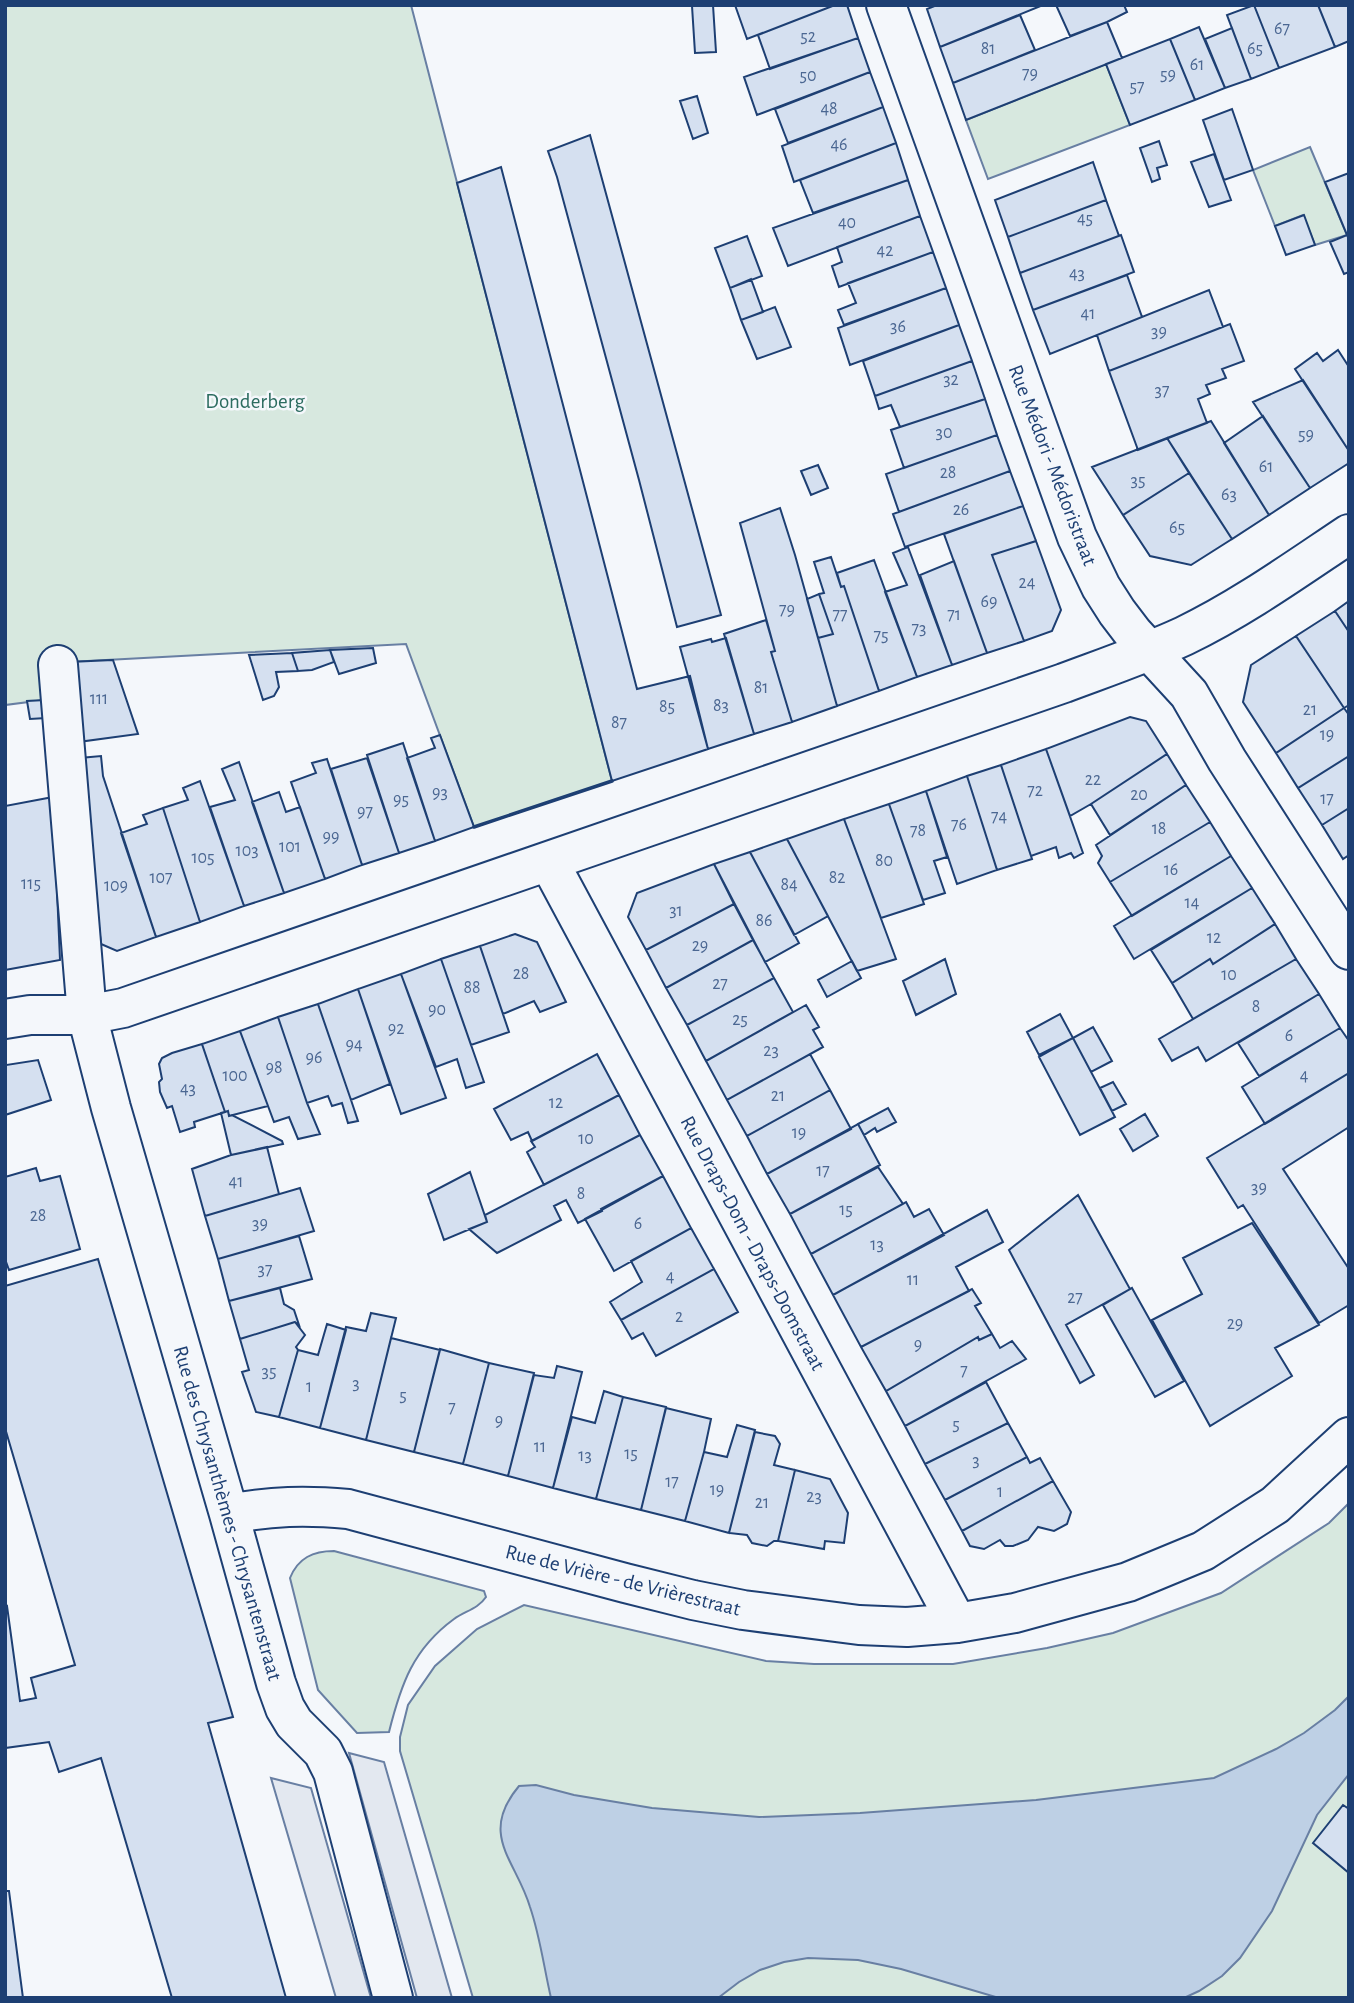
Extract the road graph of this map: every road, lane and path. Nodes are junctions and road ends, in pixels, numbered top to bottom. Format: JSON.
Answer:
{"nodes":[{"id":1,"x":886,"y":5,"type":"edge"},
{"id":2,"x":1349,"y":534,"type":"edge"},
{"id":3,"x":1150,"y":650,"type":"junction"},
{"id":4,"x":58,"y":664,"type":"dead end"},
{"id":5,"x":550,"y":862,"type":"junction"},
{"id":6,"x":1349,"y":950,"type":"edge"},
{"id":7,"x":87,"y":1015,"type":"junction"},
{"id":8,"x":5,"y":1019,"type":"edge"},
{"id":9,"x":1349,"y":1437,"type":"edge"},
{"id":10,"x":229,"y":1514,"type":"junction"},
{"id":11,"x":957,"y":1623,"type":"junction"},
{"id":12,"x":393,"y":1998,"type":"edge"}],
"edges":[{"from":1,"to":3,"type":"street","name":"Rue Médori - Médoristraat"},
{"from":2,"to":3,"type":"street"},
{"from":3,"to":5,"type":"street"},
{"from":3,"to":6,"type":"street","name":"Rue Médori - Médoristraat"},
{"from":4,"to":7,"type":"street","name":"Rue des Chrysanthèmes - Chrysantenstraat"},
{"from":5,"to":7,"type":"street"},
{"from":5,"to":11,"type":"street","name":"Rue Draps-Dom - Draps-Domstraat"},
{"from":7,"to":8,"type":"street"},
{"from":7,"to":10,"type":"street","name":"Rue des Chrysanthèmes - Chrysantenstraat"},
{"from":9,"to":11,"type":"street","name":"Rue de Vrière - de Vrièrestraat"},
{"from":10,"to":11,"type":"street","name":"Rue de Vrière - de Vrièrestraat"},
{"from":10,"to":12,"type":"street","name":"Rue des Chrysanthèmes - Chrysantenstraat"}]}
